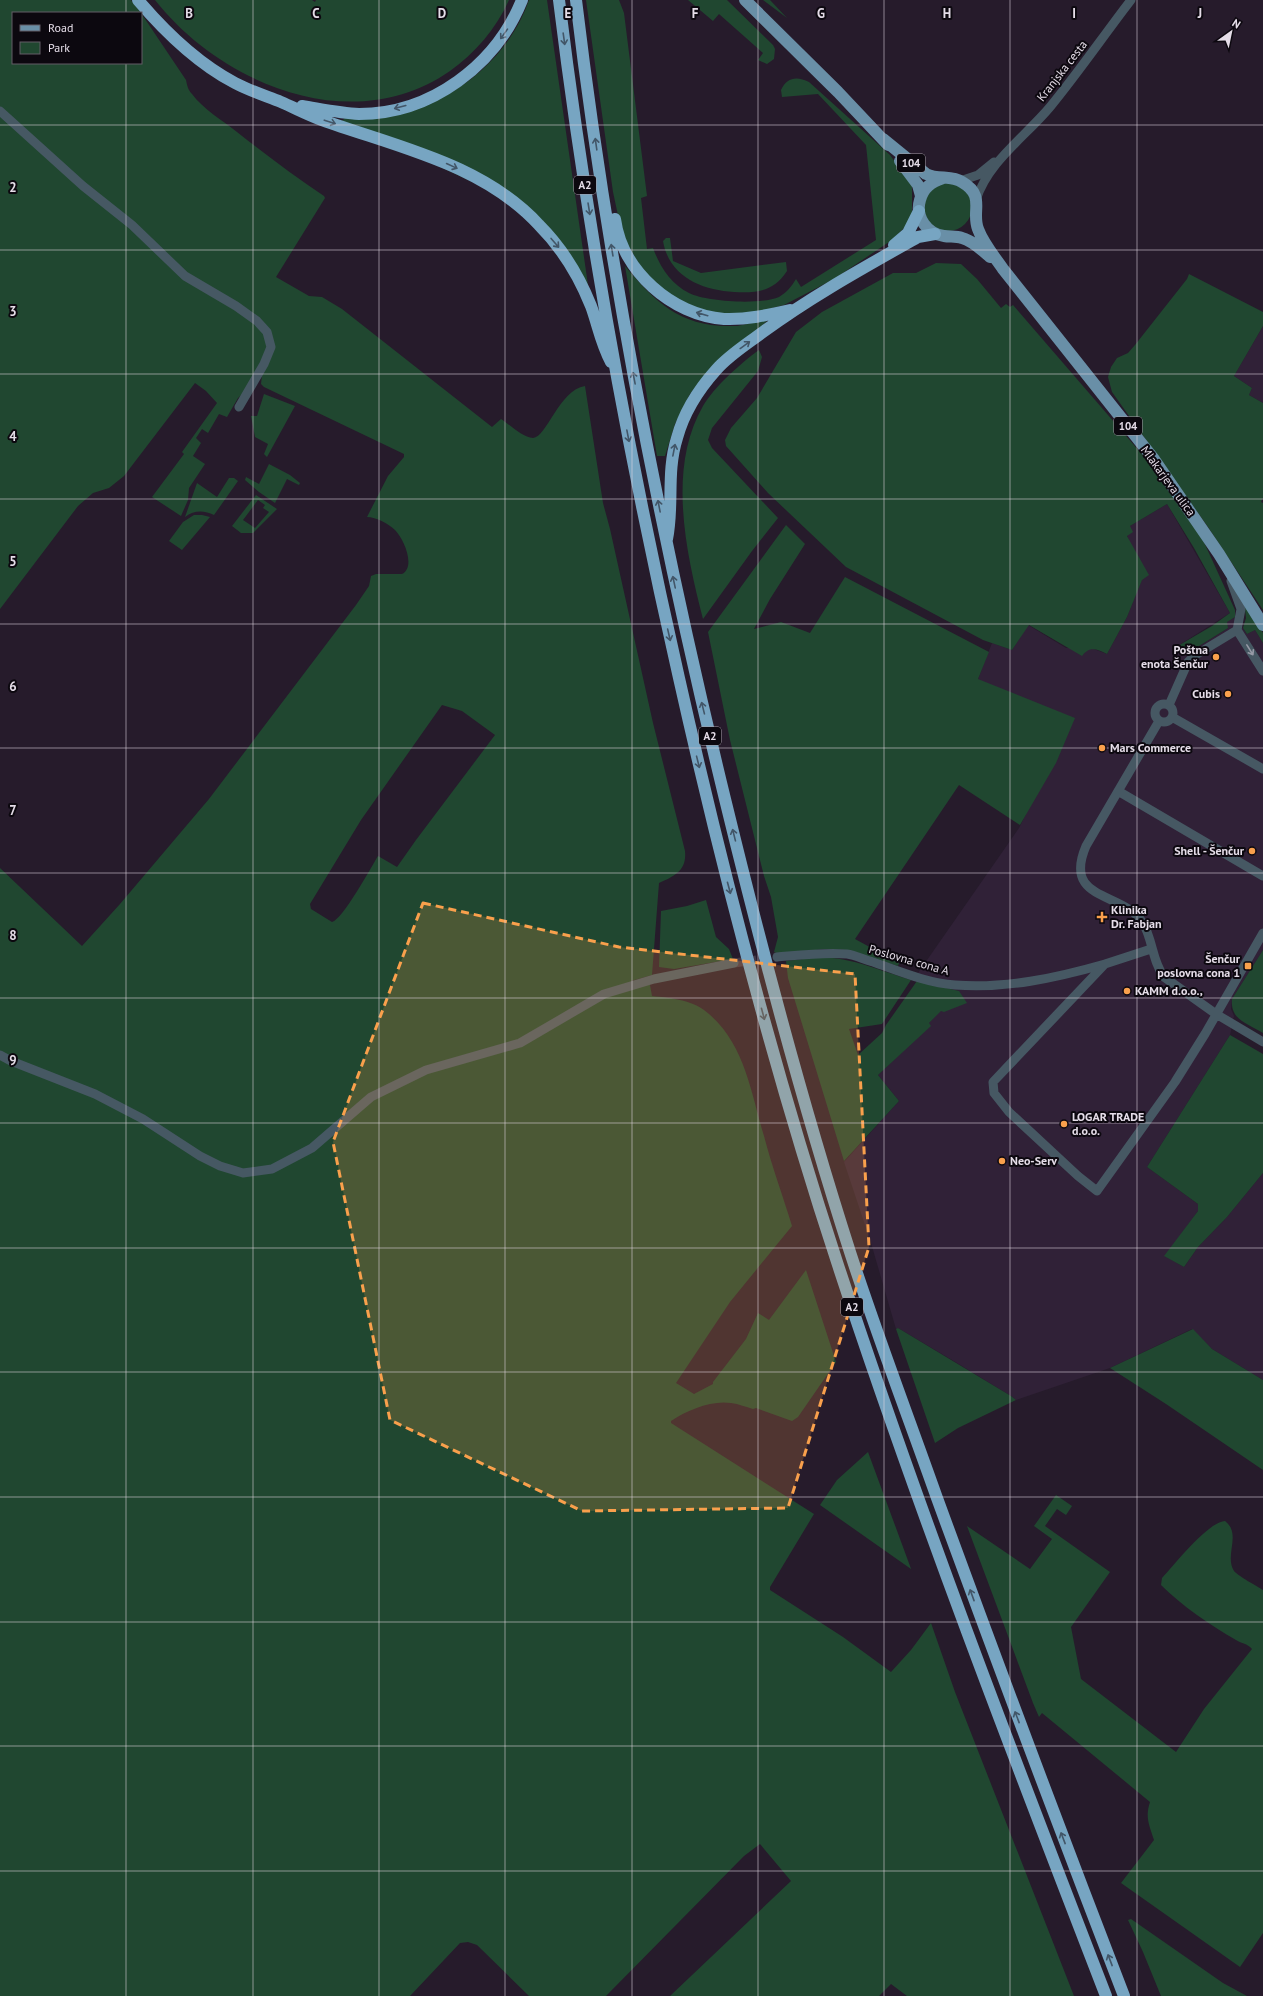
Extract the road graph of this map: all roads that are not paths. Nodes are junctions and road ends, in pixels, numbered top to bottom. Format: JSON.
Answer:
{"nodes":[{"id":1,"x":138,"y":0,"type":"edge"},
{"id":2,"x":522,"y":0,"type":"edge"},
{"id":3,"x":559,"y":0,"type":"edge"},
{"id":4,"x":576,"y":0,"type":"edge"},
{"id":5,"x":745,"y":0,"type":"edge"},
{"id":6,"x":1131,"y":0,"type":"edge"},
{"id":7,"x":281,"y":102,"type":"junction"},
{"id":8,"x":0,"y":111,"type":"edge"},
{"id":9,"x":883,"y":139,"type":"junction"},
{"id":10,"x":1007,"y":153,"type":"junction"},
{"id":11,"x":943,"y":178,"type":"junction"},
{"id":12,"x":960,"y":181,"type":"junction"},
{"id":13,"x":602,"y":183,"type":"junction"},
{"id":14,"x":921,"y":196,"type":"junction"},
{"id":15,"x":976,"y":200,"type":"junction"},
{"id":16,"x":919,"y":211,"type":"junction"},
{"id":17,"x":976,"y":217,"type":"junction"},
{"id":18,"x":935,"y":234,"type":"junction"},
{"id":19,"x":954,"y":236,"type":"junction"},
{"id":20,"x":882,"y":257,"type":"junction"},
{"id":21,"x":1003,"y":269,"type":"junction"},
{"id":22,"x":795,"y":309,"type":"junction"},
{"id":23,"x":616,"y":370,"type":"junction"},
{"id":24,"x":239,"y":407,"type":"dead end"},
{"id":25,"x":666,"y":544,"type":"junction"},
{"id":26,"x":1219,"y":554,"type":"junction"},
{"id":27,"x":1263,"y":625,"type":"edge"},
{"id":28,"x":1237,"y":630,"type":"junction"},
{"id":29,"x":1263,"y":671,"type":"edge"},
{"id":30,"x":1169,"y":705,"type":"junction"},
{"id":31,"x":1172,"y":717,"type":"junction"},
{"id":32,"x":1159,"y":720,"type":"junction"},
{"id":33,"x":1263,"y":770,"type":"edge"},
{"id":34,"x":1118,"y":791,"type":"junction"},
{"id":35,"x":1263,"y":876,"type":"edge"},
{"id":36,"x":1263,"y":933,"type":"edge"},
{"id":37,"x":1151,"y":948,"type":"junction"},
{"id":38,"x":777,"y":957,"type":"tunnel mouth"},
{"id":39,"x":734,"y":962,"type":"tunnel mouth"},
{"id":40,"x":1104,"y":964,"type":"junction"},
{"id":41,"x":1216,"y":1014,"type":"junction"},
{"id":42,"x":1263,"y":1042,"type":"edge"},
{"id":43,"x":0,"y":1055,"type":"edge"},
{"id":44,"x":1106,"y":1996,"type":"edge"},
{"id":45,"x":1124,"y":1996,"type":"edge"}],
"edges":[{"from":1,"to":7,"type":"highway"},
{"from":2,"to":7,"type":"highway","one_way":true},
{"from":3,"to":23,"type":"highway","number":"A2","one_way":true},
{"from":13,"to":4,"type":"highway","number":"A2","one_way":true},
{"from":5,"to":9,"type":"main road","number":"104"},
{"from":6,"to":10,"type":"street","name":"Kranjska cesta"},
{"from":7,"to":23,"type":"highway","one_way":true},
{"from":8,"to":24,"type":"street"},
{"from":9,"to":11,"type":"main road","number":"104"},
{"from":9,"to":14,"type":"main road","number":"104"},
{"from":10,"to":12,"type":"street"},
{"from":10,"to":15,"type":"street"},
{"from":11,"to":12,"type":"main road","number":"104"},
{"from":11,"to":14,"type":"main road"},
{"from":12,"to":15,"type":"main road"},
{"from":22,"to":13,"type":"highway","one_way":true},
{"from":25,"to":13,"type":"highway","number":"A2","one_way":true},
{"from":14,"to":16,"type":"main road"},
{"from":15,"to":17,"type":"main road","number":"104"},
{"from":16,"to":18,"type":"main road"},
{"from":16,"to":20,"type":"highway"},
{"from":17,"to":19,"type":"main road"},
{"from":17,"to":21,"type":"main road","number":"104"},
{"from":18,"to":19,"type":"main road","number":"104"},
{"from":18,"to":20,"type":"highway"},
{"from":19,"to":21,"type":"main road","number":"104"},
{"from":20,"to":22,"type":"highway"},
{"from":21,"to":26,"type":"main road","name":"Mlakarjeva ulica","number":"104"},
{"from":25,"to":22,"type":"highway","one_way":true},
{"from":23,"to":44,"type":"highway","number":"A2","one_way":true},
{"from":45,"to":25,"type":"highway","number":"A2","one_way":true},
{"from":26,"to":27,"type":"main road","name":"Mlakarjeva ulica","number":"104"},
{"from":26,"to":28,"type":"street"},
{"from":28,"to":29,"type":"street","one_way":true},
{"from":28,"to":30,"type":"street"},
{"from":30,"to":31,"type":"street"},
{"from":30,"to":32,"type":"street"},
{"from":31,"to":32,"type":"street"},
{"from":31,"to":33,"type":"street"},
{"from":32,"to":34,"type":"street"},
{"from":34,"to":35,"type":"street"},
{"from":34,"to":37,"type":"street"},
{"from":36,"to":41,"type":"street"},
{"from":37,"to":40,"type":"street","name":"Poslovna cona A"},
{"from":37,"to":41,"type":"street"},
{"from":38,"to":40,"type":"street","name":"Poslovna cona A"},
{"from":39,"to":43,"type":"street"},
{"from":40,"to":41,"type":"street"},
{"from":41,"to":42,"type":"street"}]}
